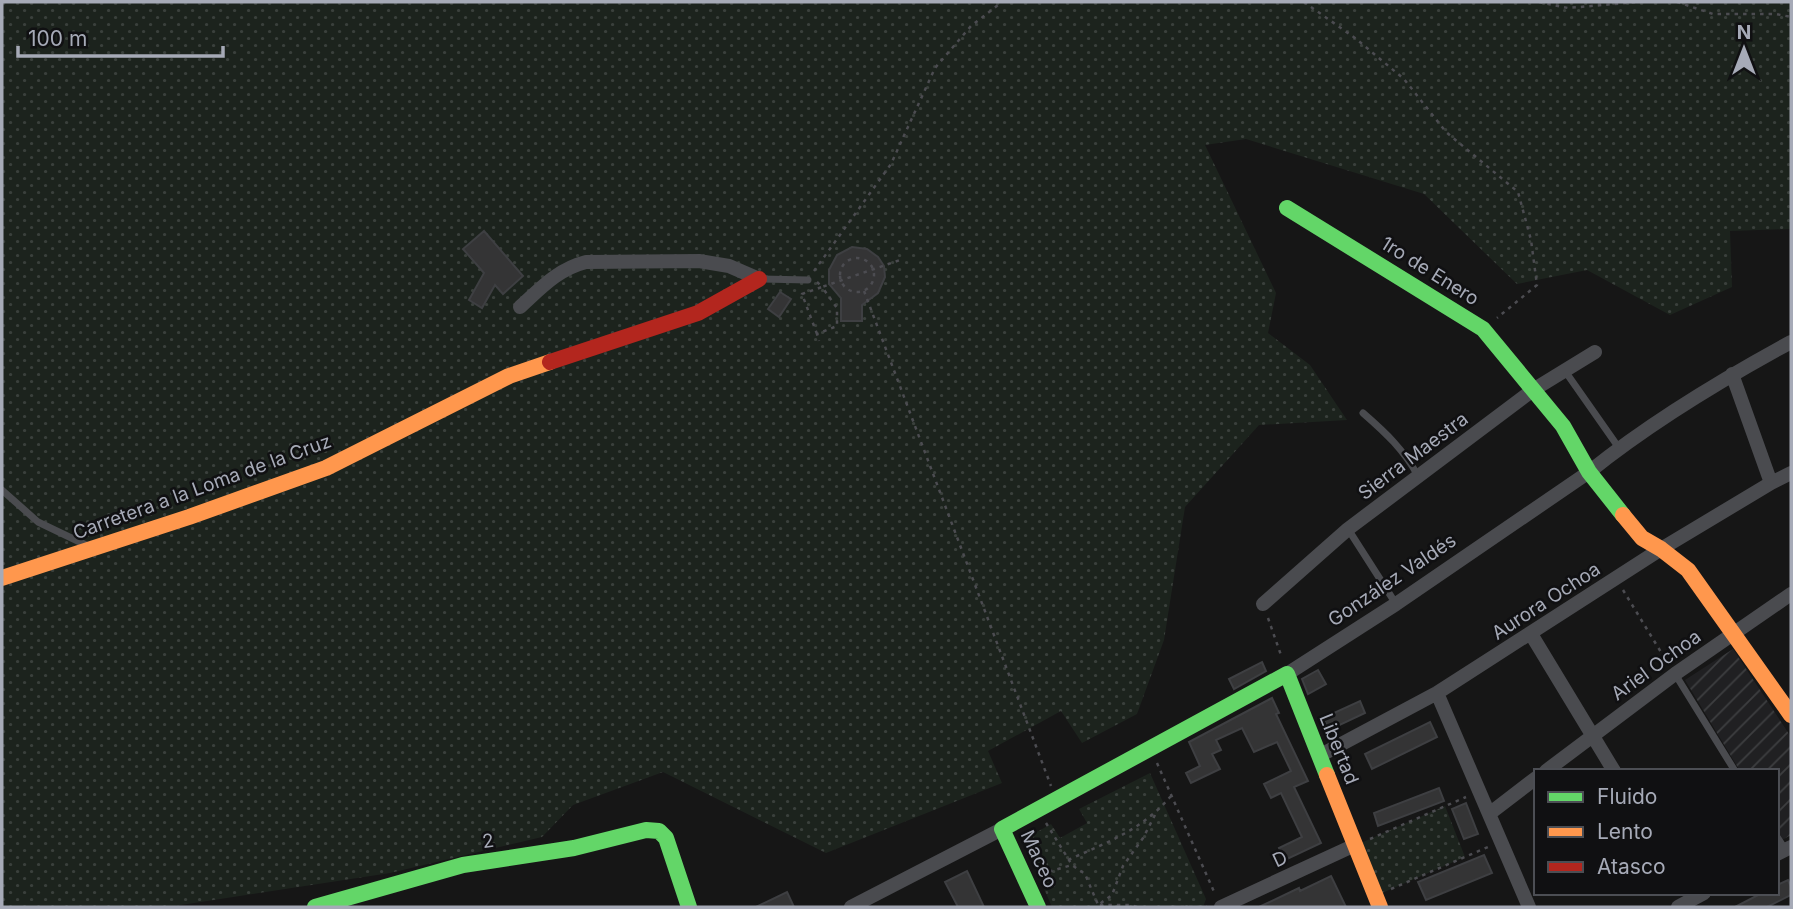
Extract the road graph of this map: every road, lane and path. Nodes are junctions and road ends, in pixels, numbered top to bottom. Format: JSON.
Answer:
{"nodes":[{"id":1,"x":1002,"y":2,"type":"edge"},
{"id":2,"x":1304,"y":2,"type":"edge"},
{"id":3,"x":1539,"y":2,"type":"edge"},
{"id":4,"x":1637,"y":2,"type":"edge"},
{"id":5,"x":1677,"y":2,"type":"edge"},
{"id":6,"x":1791,"y":17,"type":"edge"},
{"id":7,"x":1287,"y":208,"type":"dead end"},
{"id":8,"x":900,"y":260,"type":"dead end"},
{"id":9,"x":873,"y":269,"type":"junction"},
{"id":10,"x":759,"y":279,"type":"junction"},
{"id":11,"x":808,"y":280,"type":"joint"},
{"id":12,"x":840,"y":281,"type":"junction"},
{"id":13,"x":822,"y":287,"type":"junction"},
{"id":14,"x":864,"y":291,"type":"junction"},
{"id":15,"x":520,"y":307,"type":"dead end"},
{"id":16,"x":1483,"y":330,"type":"junction"},
{"id":17,"x":817,"y":334,"type":"junction"},
{"id":18,"x":819,"y":341,"type":"dead end"},
{"id":19,"x":1791,"y":342,"type":"edge"},
{"id":20,"x":1595,"y":352,"type":"dead end"},
{"id":21,"x":1564,"y":369,"type":"junction"},
{"id":22,"x":1732,"y":374,"type":"junction"},
{"id":23,"x":1533,"y":390,"type":"junction"},
{"id":24,"x":1363,"y":413,"type":"dead end"},
{"id":25,"x":1619,"y":448,"type":"junction"},
{"id":26,"x":1589,"y":472,"type":"junction"},
{"id":27,"x":1791,"y":473,"type":"edge"},
{"id":28,"x":1419,"y":477,"type":"junction"},
{"id":29,"x":1771,"y":483,"type":"junction"},
{"id":30,"x":2,"y":490,"type":"edge"},
{"id":31,"x":1348,"y":529,"type":"junction"},
{"id":32,"x":93,"y":549,"type":"junction"},
{"id":33,"x":1661,"y":549,"type":"junction"},
{"id":34,"x":2,"y":578,"type":"edge"},
{"id":35,"x":1616,"y":579,"type":"junction"},
{"id":36,"x":1791,"y":594,"type":"edge"},
{"id":37,"x":1263,"y":604,"type":"joint"},
{"id":38,"x":1396,"y":604,"type":"junction"},
{"id":39,"x":1732,"y":632,"type":"junction"},
{"id":40,"x":1531,"y":634,"type":"junction"},
{"id":41,"x":1287,"y":674,"type":"junction"},
{"id":42,"x":1675,"y":674,"type":"junction"},
{"id":43,"x":1437,"y":693,"type":"junction"},
{"id":44,"x":1791,"y":715,"type":"edge"},
{"id":45,"x":1593,"y":735,"type":"junction"},
{"id":46,"x":1150,"y":747,"type":"junction"},
{"id":47,"x":1319,"y":756,"type":"junction"},
{"id":48,"x":1549,"y":769,"type":"edge"},
{"id":49,"x":1613,"y":769,"type":"edge"},
{"id":50,"x":1734,"y":769,"type":"edge"},
{"id":51,"x":1534,"y":780,"type":"edge"},
{"id":52,"x":1479,"y":792,"type":"junction"},
{"id":53,"x":1172,"y":796,"type":"junction"},
{"id":54,"x":1056,"y":799,"type":"junction"},
{"id":55,"x":1489,"y":814,"type":"junction"},
{"id":56,"x":1155,"y":815,"type":"junction"},
{"id":57,"x":1002,"y":829,"type":"junction"},
{"id":58,"x":1049,"y":830,"type":"dead end"},
{"id":59,"x":1500,"y":842,"type":"junction"},
{"id":60,"x":1354,"y":845,"type":"junction"},
{"id":61,"x":1068,"y":860,"type":"junction"},
{"id":62,"x":1072,"y":865,"type":"junction"},
{"id":63,"x":1025,"y":879,"type":"junction"},
{"id":64,"x":1218,"y":901,"type":"edge"},
{"id":65,"x":1377,"y":902,"type":"edge"},
{"id":66,"x":871,"y":903,"type":"edge"},
{"id":67,"x":1099,"y":906,"type":"edge"},
{"id":68,"x":315,"y":907,"type":"edge"},
{"id":69,"x":689,"y":907,"type":"edge"},
{"id":70,"x":852,"y":907,"type":"edge"},
{"id":71,"x":1038,"y":907,"type":"edge"},
{"id":72,"x":1137,"y":907,"type":"edge"},
{"id":73,"x":1172,"y":907,"type":"edge"},
{"id":74,"x":1213,"y":907,"type":"edge"},
{"id":75,"x":1528,"y":907,"type":"edge"}],
"edges":[{"from":1,"to":11,"type":"path"},
{"from":2,"to":16,"type":"path"},
{"from":3,"to":4,"type":"path"},
{"from":5,"to":6,"type":"path"},
{"from":7,"to":16,"type":"street","name":"1ro de Enero"},
{"from":8,"to":9,"type":"path"},
{"from":9,"to":12,"type":"path"},
{"from":9,"to":12,"type":"path"},
{"from":9,"to":14,"type":"path"},
{"from":10,"to":11,"type":"lane"},
{"from":10,"to":15,"type":"street"},
{"from":10,"to":32,"type":"street","name":"Carretera a la Loma de la Cruz"},
{"from":12,"to":13,"type":"path"},
{"from":12,"to":14,"type":"path"},
{"from":13,"to":17,"type":"path"},
{"from":13,"to":17,"type":"path"},
{"from":14,"to":54,"type":"path"},
{"from":16,"to":23,"type":"street","name":"1ro de Enero"},
{"from":17,"to":18,"type":"path"},
{"from":19,"to":22,"type":"street","name":"González Valdés"},
{"from":20,"to":21,"type":"street","name":"Sierra Maestra"},
{"from":21,"to":23,"type":"street","name":"Sierra Maestra"},
{"from":21,"to":25,"type":"lane"},
{"from":22,"to":25,"type":"street","name":"González Valdés"},
{"from":22,"to":29,"type":"street"},
{"from":23,"to":26,"type":"street","name":"1ro de Enero"},
{"from":23,"to":28,"type":"street","name":"Sierra Maestra"},
{"from":24,"to":28,"type":"lane"},
{"from":25,"to":26,"type":"street","name":"González Valdés"},
{"from":26,"to":33,"type":"street","name":"1ro de Enero"},
{"from":26,"to":38,"type":"street","name":"González Valdés"},
{"from":27,"to":29,"type":"street","name":"Aurora Ochoa"},
{"from":28,"to":31,"type":"street","name":"Sierra Maestra"},
{"from":29,"to":33,"type":"street","name":"Aurora Ochoa"},
{"from":30,"to":32,"type":"lane"},
{"from":31,"to":37,"type":"street","name":"Sierra Maestra"},
{"from":31,"to":38,"type":"lane"},
{"from":32,"to":34,"type":"street","name":"Carretera a la Loma de la Cruz"},
{"from":33,"to":35,"type":"street","name":"Aurora Ochoa"},
{"from":33,"to":39,"type":"street","name":"1ro de Enero"},
{"from":35,"to":40,"type":"street","name":"Aurora Ochoa"},
{"from":35,"to":42,"type":"path"},
{"from":36,"to":39,"type":"street","name":"Ariel Ochoa"},
{"from":37,"to":41,"type":"path"},
{"from":38,"to":41,"type":"street","name":"González Valdés"},
{"from":39,"to":42,"type":"street","name":"Ariel Ochoa"},
{"from":39,"to":44,"type":"street","name":"1ro de Enero"},
{"from":40,"to":43,"type":"street","name":"Aurora Ochoa"},
{"from":40,"to":45,"type":"street"},
{"from":41,"to":46,"type":"street","name":"González Valdés"},
{"from":41,"to":47,"type":"street","name":"Libertad"},
{"from":42,"to":45,"type":"street","name":"Ariel Ochoa"},
{"from":42,"to":50,"type":"lane"},
{"from":43,"to":47,"type":"street","name":"Aurora Ochoa"},
{"from":43,"to":52,"type":"street"},
{"from":45,"to":48,"type":"street","name":"Ariel Ochoa"},
{"from":45,"to":49,"type":"street"},
{"from":46,"to":53,"type":"path"},
{"from":46,"to":54,"type":"street","name":"González Valdés"},
{"from":47,"to":60,"type":"street","name":"Libertad"},
{"from":51,"to":55,"type":"street"},
{"from":52,"to":55,"type":"street"},
{"from":52,"to":60,"type":"path"},
{"from":53,"to":56,"type":"path"},
{"from":53,"to":64,"type":"path"},
{"from":54,"to":57,"type":"street","name":"González Valdés"},
{"from":55,"to":59,"type":"street"},
{"from":56,"to":61,"type":"path"},
{"from":56,"to":67,"type":"path"},
{"from":57,"to":63,"type":"street","name":"Maceo"},
{"from":57,"to":66,"type":"street"},
{"from":58,"to":61,"type":"path"},
{"from":59,"to":65,"type":"path"},
{"from":59,"to":75,"type":"street"},
{"from":60,"to":64,"type":"street","name":"D"},
{"from":60,"to":65,"type":"street","name":"Libertad"},
{"from":61,"to":62,"type":"path"},
{"from":62,"to":63,"type":"path"},
{"from":62,"to":67,"type":"path"},
{"from":63,"to":71,"type":"street","name":"Maceo"},
{"from":66,"to":70,"type":"street"},
{"from":67,"to":72,"type":"path"},
{"from":68,"to":69,"type":"street","name":"2"},
{"from":73,"to":74,"type":"path"}]}
